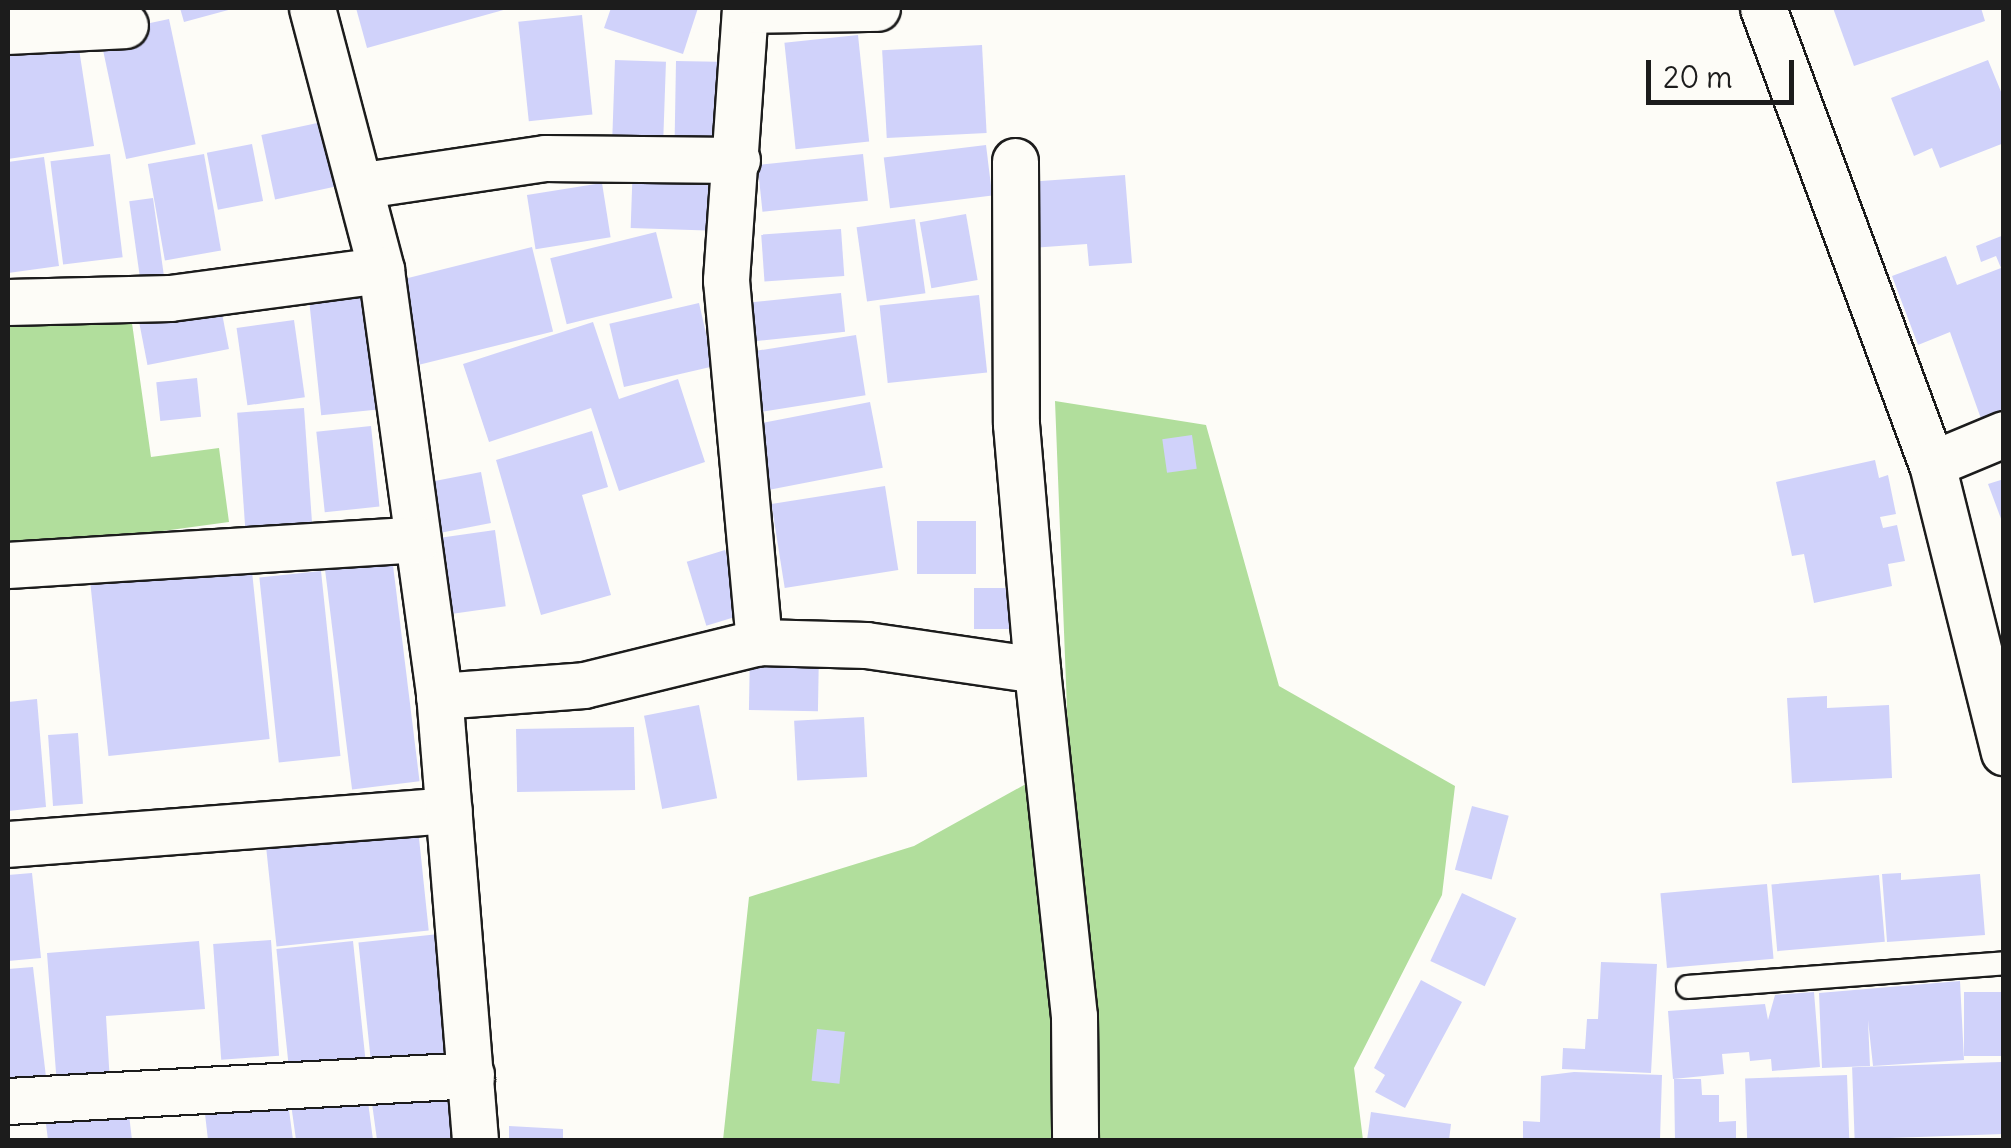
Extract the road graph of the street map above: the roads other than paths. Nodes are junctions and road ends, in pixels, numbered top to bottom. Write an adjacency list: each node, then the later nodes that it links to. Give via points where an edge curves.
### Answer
1 (312, 8): 9 (street)
2 (877, 8): 4 (street)
3 (1763, 8): 13 (street)
4 (745, 9): 7 (street)
5 (125, 25): 6 (street)
6 (8, 31)
7 (737, 160): 9 (street, via 545,158); 16 (street, via 726,280)
8 (1014, 161): 17 (street, via 1016,424)
9 (364, 185): 10 (street)
10 (381, 270): 11 (street, via 170,298); 14 (street)
11 (8, 302)
12 (2004, 434): 13 (street)
13 (1932, 464): 19 (street)
14 (417, 539): 15 (street); 18 (street)
15 (8, 565)
16 (758, 642): 17 (street, via 866,646); 18 (street, via 584,686)
17 (1037, 670): 27 (street, via 1074,1016)
18 (439, 696): 20 (street)
19 (2004, 752)
20 (449, 810): 21 (street); 24 (street)
21 (8, 844)
22 (2004, 963): 23 (lane)
23 (1688, 987)
24 (471, 1075): 25 (street); 26 (street)
25 (8, 1100)
26 (476, 1140)
27 (1075, 1140)

